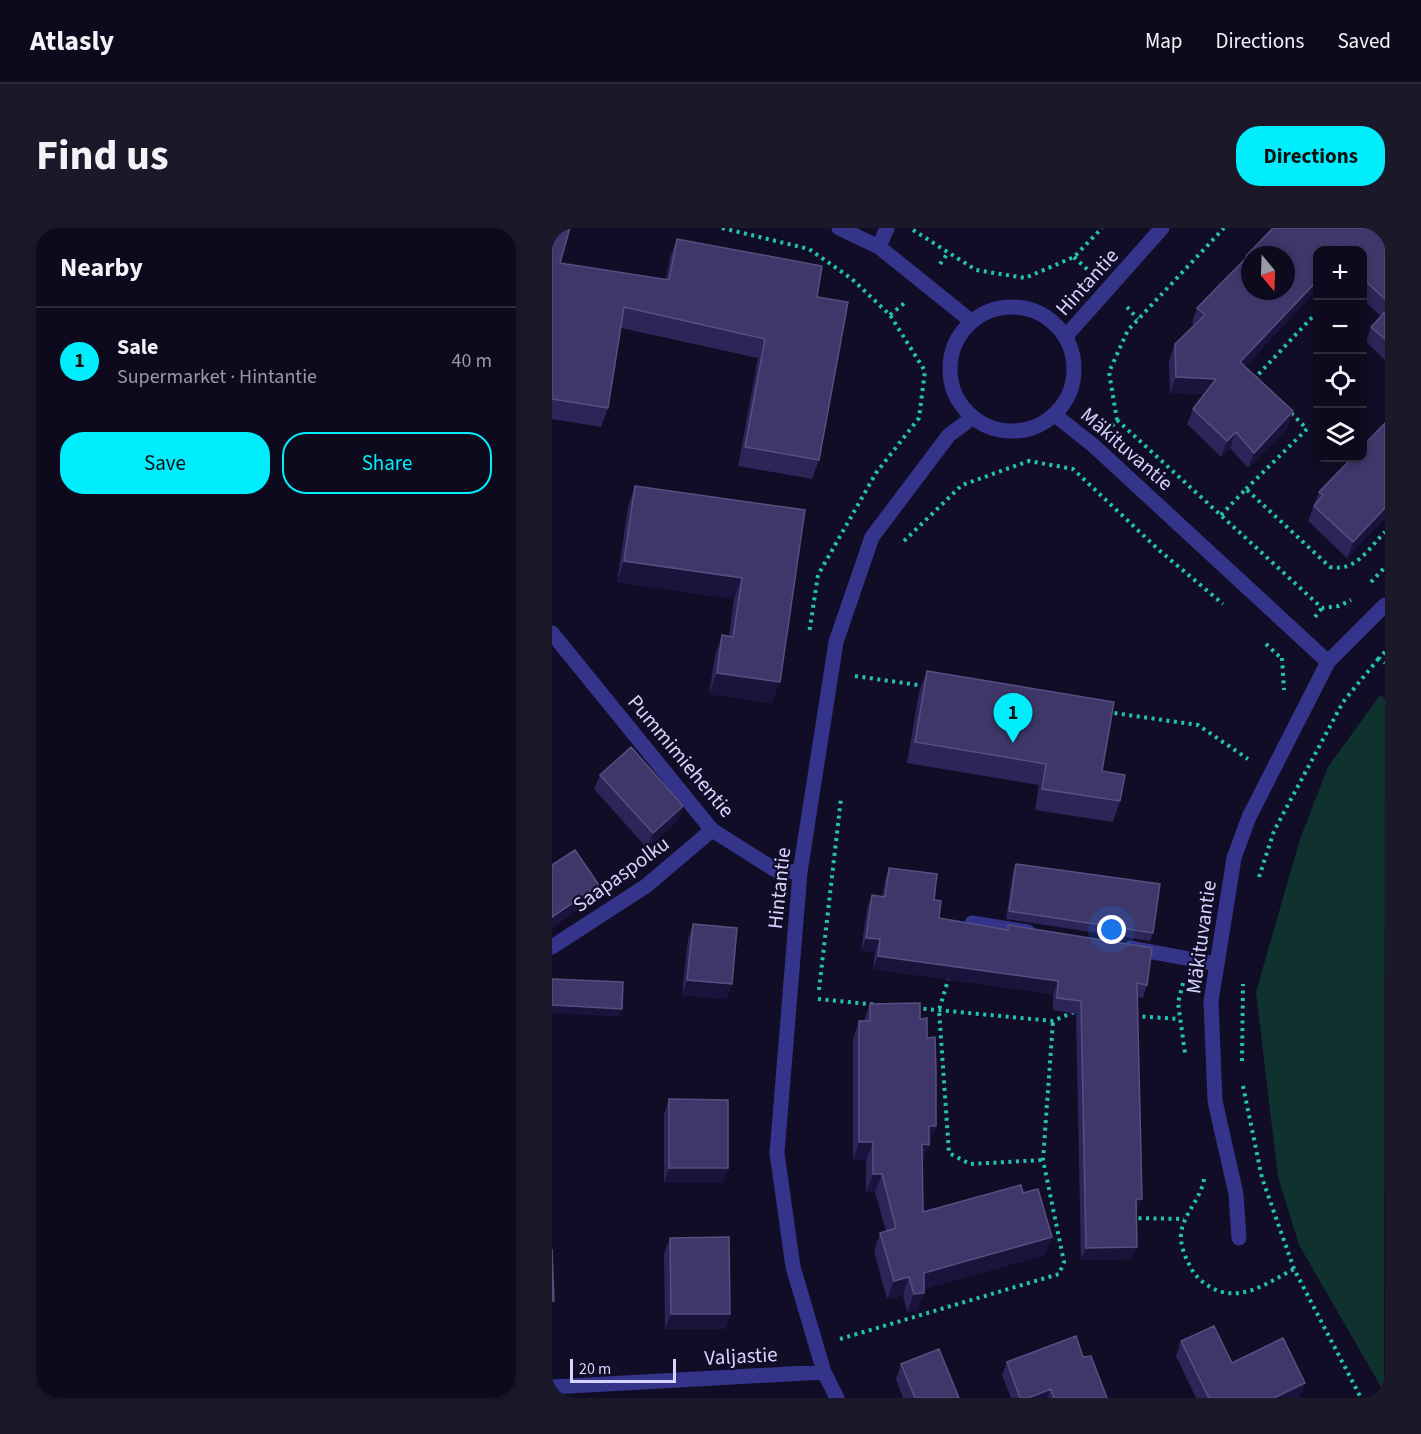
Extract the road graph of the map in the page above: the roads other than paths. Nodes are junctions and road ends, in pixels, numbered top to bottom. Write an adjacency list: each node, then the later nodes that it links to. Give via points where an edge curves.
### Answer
1 (839, 228): 4 (street)
2 (887, 228): 4 (street)
3 (1162, 228): 6 (street, Hintantie)
4 (879, 247): 5 (street)
5 (971, 321): 6 (street, via 998,308 1020,307 1051,320); 8 (street, via 957,338 949,371 953,393)
6 (1066, 336): 7 (street, via 1074,356 1074,378 1068,397)
7 (1055, 415): 8 (street, via 1034,428 1012,432 991,429); 11 (street, Mäkituvantie, via 1094,446)
8 (972, 418): 13 (street, Hintantie, via 949,435 872,537 836,642)
9 (1380, 611): 11 (street, Mäkituvantie)
10 (552, 633): 12 (street, Pummimiehentie)
11 (1328, 662): 18 (street, Mäkituvantie, via 1249,817 1234,858)
12 (712, 830): 13 (street, Pummimiehentie, via 777,871); 17 (street, Saapaspolku, via 646,886)
13 (800, 872): 20 (street, Hintantie, via 777,1153 793,1267)
14 (972, 923): 15 (street)
15 (1040, 934)
16 (1120, 946): 18 (street)
17 (552, 947)
18 (1217, 964): 19 (street, Mäkituvantie, via 1211,1000 1215,1101 1236,1194)
19 (1239, 1238)
20 (824, 1372): 21 (street, Valjastie); 22 (street, Hintantie)
21 (552, 1387)
22 (837, 1398)

